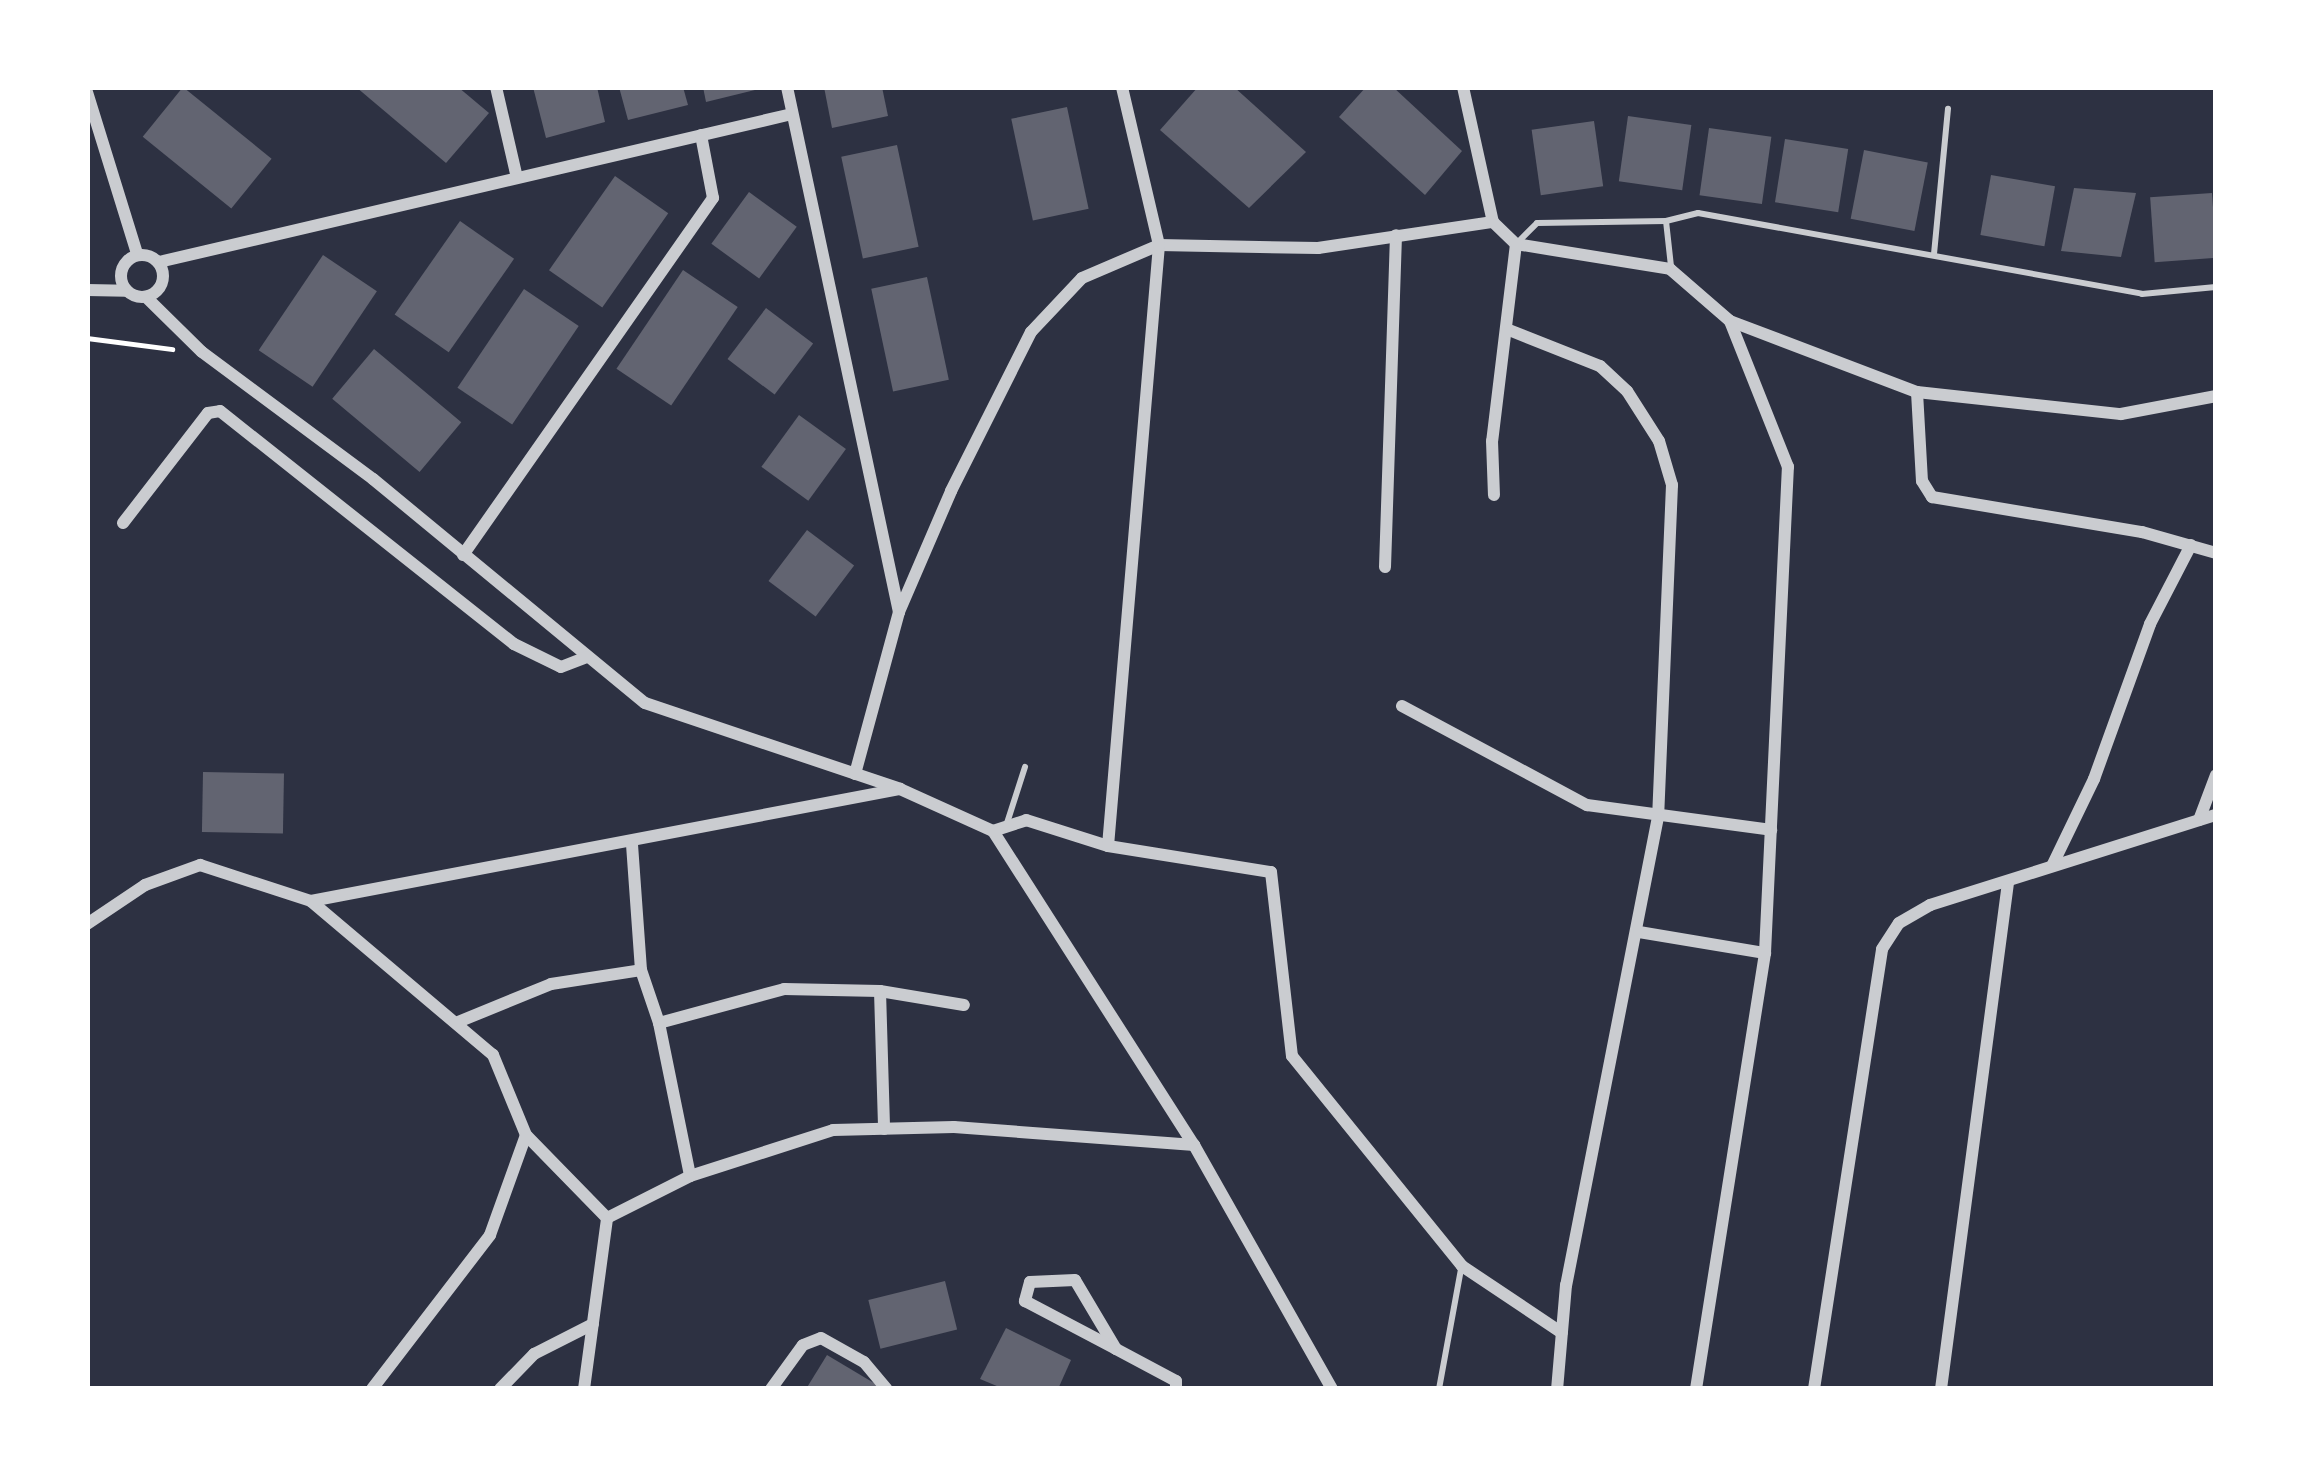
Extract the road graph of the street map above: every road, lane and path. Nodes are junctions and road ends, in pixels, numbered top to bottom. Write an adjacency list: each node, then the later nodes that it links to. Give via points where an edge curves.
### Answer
1 (496, 87): 9 (street)
2 (787, 87): 7 (street)
3 (1122, 87): 14 (street)
4 (1463, 87): 11 (street)
5 (87, 92): 15 (street)
6 (1948, 109): 16 (lane)
7 (792, 114): 8 (street); 35 (street)
8 (701, 135): 9 (street); 33 (street, via 713,198)
9 (517, 178): 17 (street)
10 (1666, 221): 13 (lane, via 1537,223); 16 (lane, via 1698,213); 18 (lane, via 1675,256)
11 (1492, 222): 12 (street); 13 (street)
12 (1396, 235): 14 (street, via 1318,248); 34 (street)
13 (1516, 244): 18 (street); 24 (street)
14 (1159, 245): 35 (street, via 1082,278 1031,332); 49 (street)
15 (137, 254): 17 (street); 21 (street, via 120,271)
16 (1934, 256): 19 (lane, via 2142,294)
17 (159, 262): 22 (street, via 163,280)
18 (1670, 269): 23 (street)
19 (2216, 287)
20 (87, 290): 21 (street)
21 (126, 291): 22 (street)
22 (146, 297): 26 (street)
23 (1730, 321): 27 (street); 46 (street, via 1788,467)
24 (1508, 330): 29 (street, via 1492,441); 43 (street, via 1600,366 1659,441 1672,484)
25 (87, 338): 26 (path)
26 (202, 352): 33 (street)
27 (1917, 392): 28 (street, via 2121,414); 31 (street, via 1922,481 1932,497)
28 (2216, 396)
29 (1494, 495)
30 (123, 523): 36 (street, via 208,413 220,411 514,644 561,667)
31 (2191, 545): 32 (street); 50 (street, via 2150,624 2094,779)
32 (2216, 553)
33 (463, 555): 36 (street)
34 (1385, 567)
35 (899, 612): 39 (street)
36 (587, 657): 39 (street, via 645,703)
37 (1402, 706): 43 (street, via 1587,805)
38 (1025, 767): 45 (lane)
39 (855, 774): 41 (street)
40 (2216, 775): 44 (street)
41 (900, 789): 47 (street); 48 (street)
42 (2216, 815): 44 (street)
43 (1658, 817): 46 (street); 54 (street)
44 (2199, 820): 50 (street)
45 (1007, 823): 47 (street); 49 (street, via 1026,820)
46 (1771, 830): 55 (street)
47 (993, 831): 63 (street)
48 (632, 844): 52 (street); 56 (street)
49 (1108, 846): 66 (street, via 1270,872 1292,1056)
50 (2052, 866): 51 (street)
51 (2008, 883): 80 (street, via 1930,905 1898,923 1882,949); 81 (street)
52 (311, 901): 53 (street, via 200,865 145,885); 59 (street)
53 (87, 924)
54 (1639, 932): 55 (street); 68 (street)
55 (1765, 953): 79 (street)
56 (641, 970): 59 (street, via 551,984); 60 (street)
57 (880, 991): 58 (street); 60 (street, via 784,988); 61 (street)
58 (964, 1005)
59 (458, 1022): 62 (street, via 493,1054)
60 (659, 1023): 64 (street)
61 (884, 1129): 63 (street); 64 (street, via 833,1130)
62 (526, 1135): 65 (street); 70 (street, via 490,1234)
63 (1194, 1145): 76 (street)
64 (690, 1176): 65 (street)
65 (607, 1218): 67 (street)
66 (1462, 1266): 68 (street); 77 (lane)
67 (593, 1324): 71 (street, via 534,1354); 72 (street)
68 (1562, 1333): 78 (street)
69 (1116, 1349): 69 (street, via 1075,1280 1030,1282 1025,1301); 75 (street, via 1176,1381)
70 (372, 1389)
71 (500, 1389)
72 (584, 1389)
73 (771, 1389): 74 (street, via 802,1345 820,1338 864,1362)
74 (886, 1389)
75 (1176, 1389)
76 (1332, 1389)
77 (1438, 1389)
78 (1557, 1389)
79 (1696, 1389)
80 (1814, 1389)
81 (1941, 1389)

